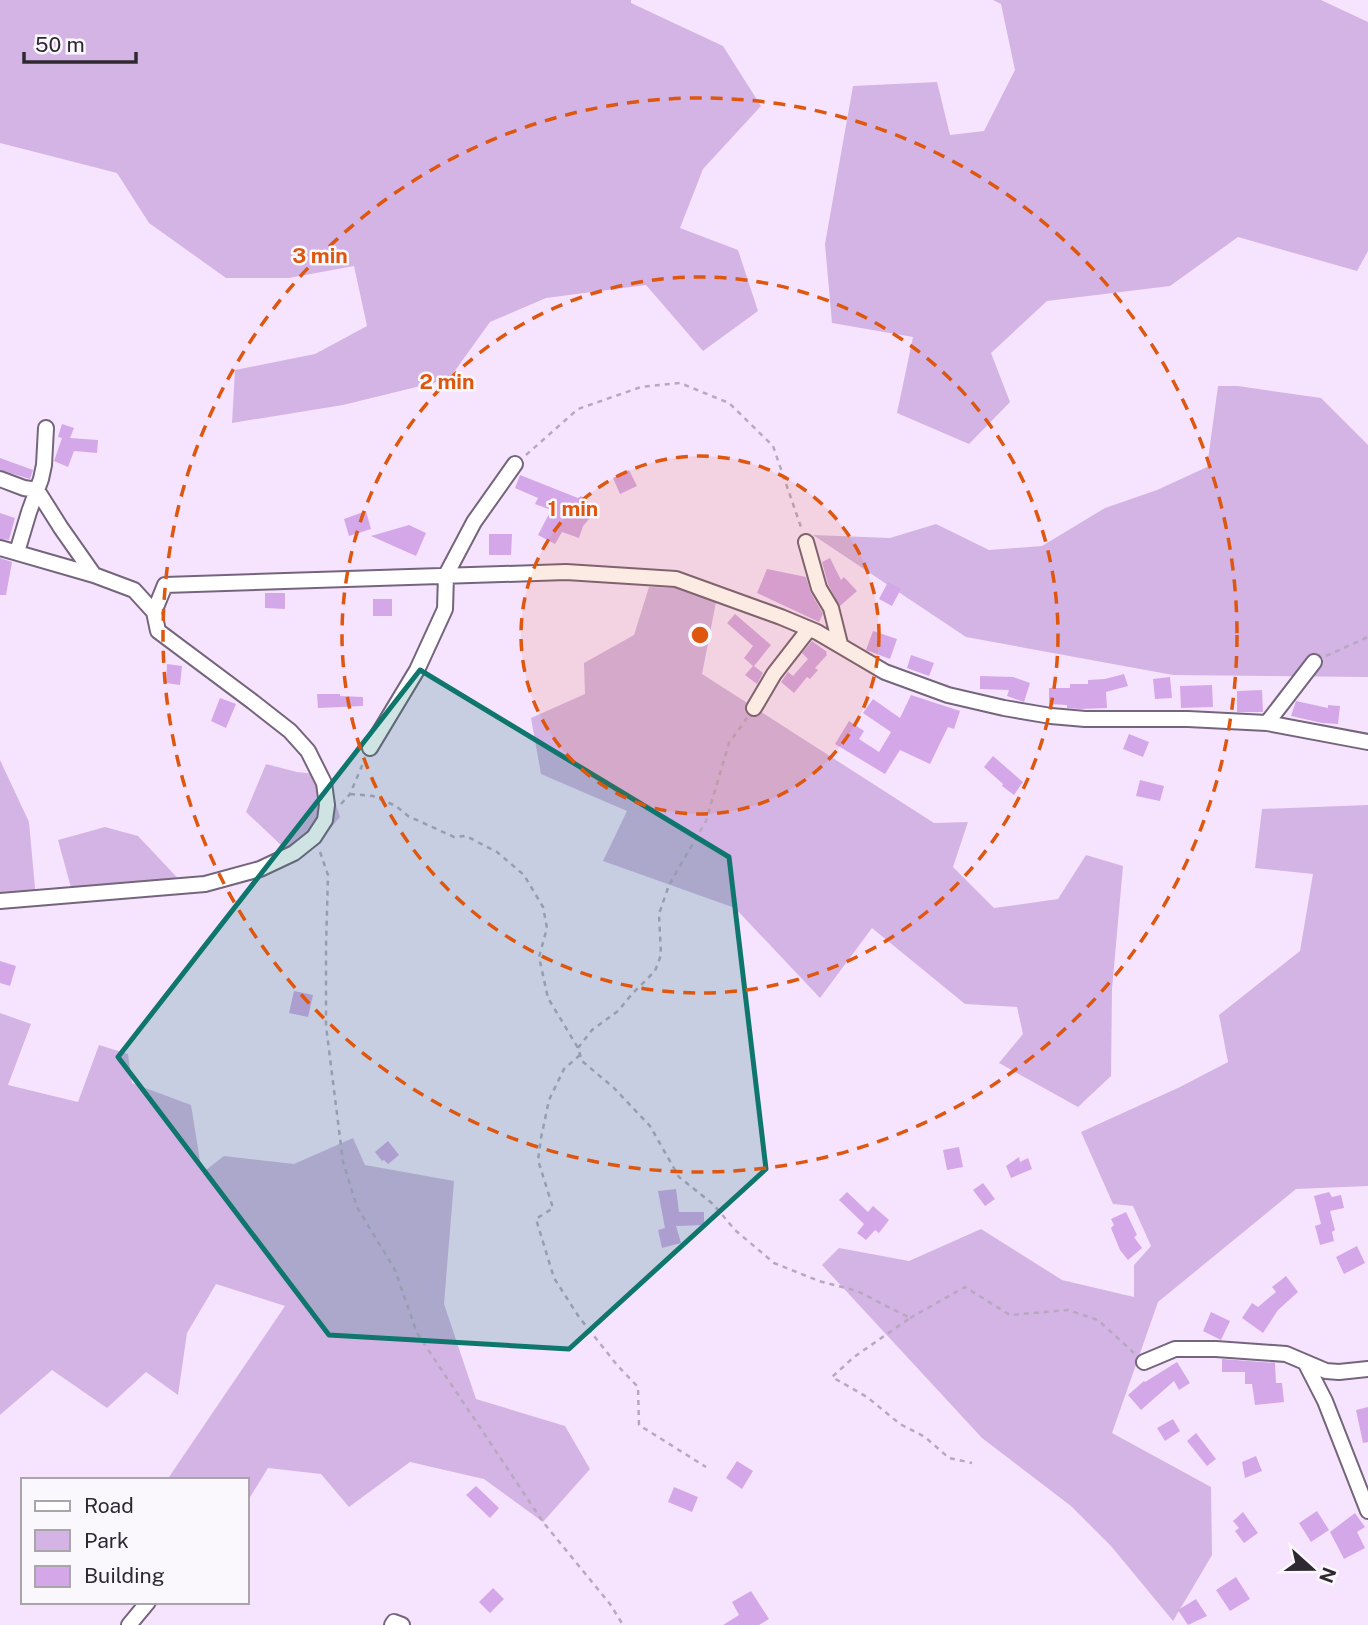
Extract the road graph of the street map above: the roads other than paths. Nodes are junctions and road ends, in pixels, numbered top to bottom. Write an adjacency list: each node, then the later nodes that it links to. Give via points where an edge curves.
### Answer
1 (46, 428): 4 (street)
2 (516, 464): 9 (street, via 474,522)
3 (0, 479): 4 (street)
4 (37, 490): 7 (street); 8 (street)
5 (806, 542): 12 (street)
6 (0, 548): 7 (street)
7 (17, 552): 8 (street)
8 (94, 575): 10 (street, via 134,590)
9 (446, 575): 10 (street, via 165,585); 11 (street, via 566,572 676,579); 17 (street, via 445,609)
10 (154, 612): 18 (street, via 158,631 254,702 308,751 324,783 325,820 314,837 293,853 260,870 205,884)
11 (809, 629): 12 (street); 14 (street)
12 (840, 644): 15 (street, via 902,679 1004,708 1085,719)
13 (1314, 662): 15 (street)
14 (754, 708)
15 (1267, 723): 16 (street)
16 (1368, 742)
17 (370, 748)
18 (0, 901)
19 (1144, 1362): 20 (street, via 1175,1349 1216,1349 1286,1354)
20 (1306, 1362): 21 (street, via 1326,1371); 22 (street)
21 (1368, 1368)
22 (1368, 1511)
23 (146, 1604): 24 (street)
24 (130, 1625)
25 (392, 1625): 26 (street)
26 (402, 1625)

